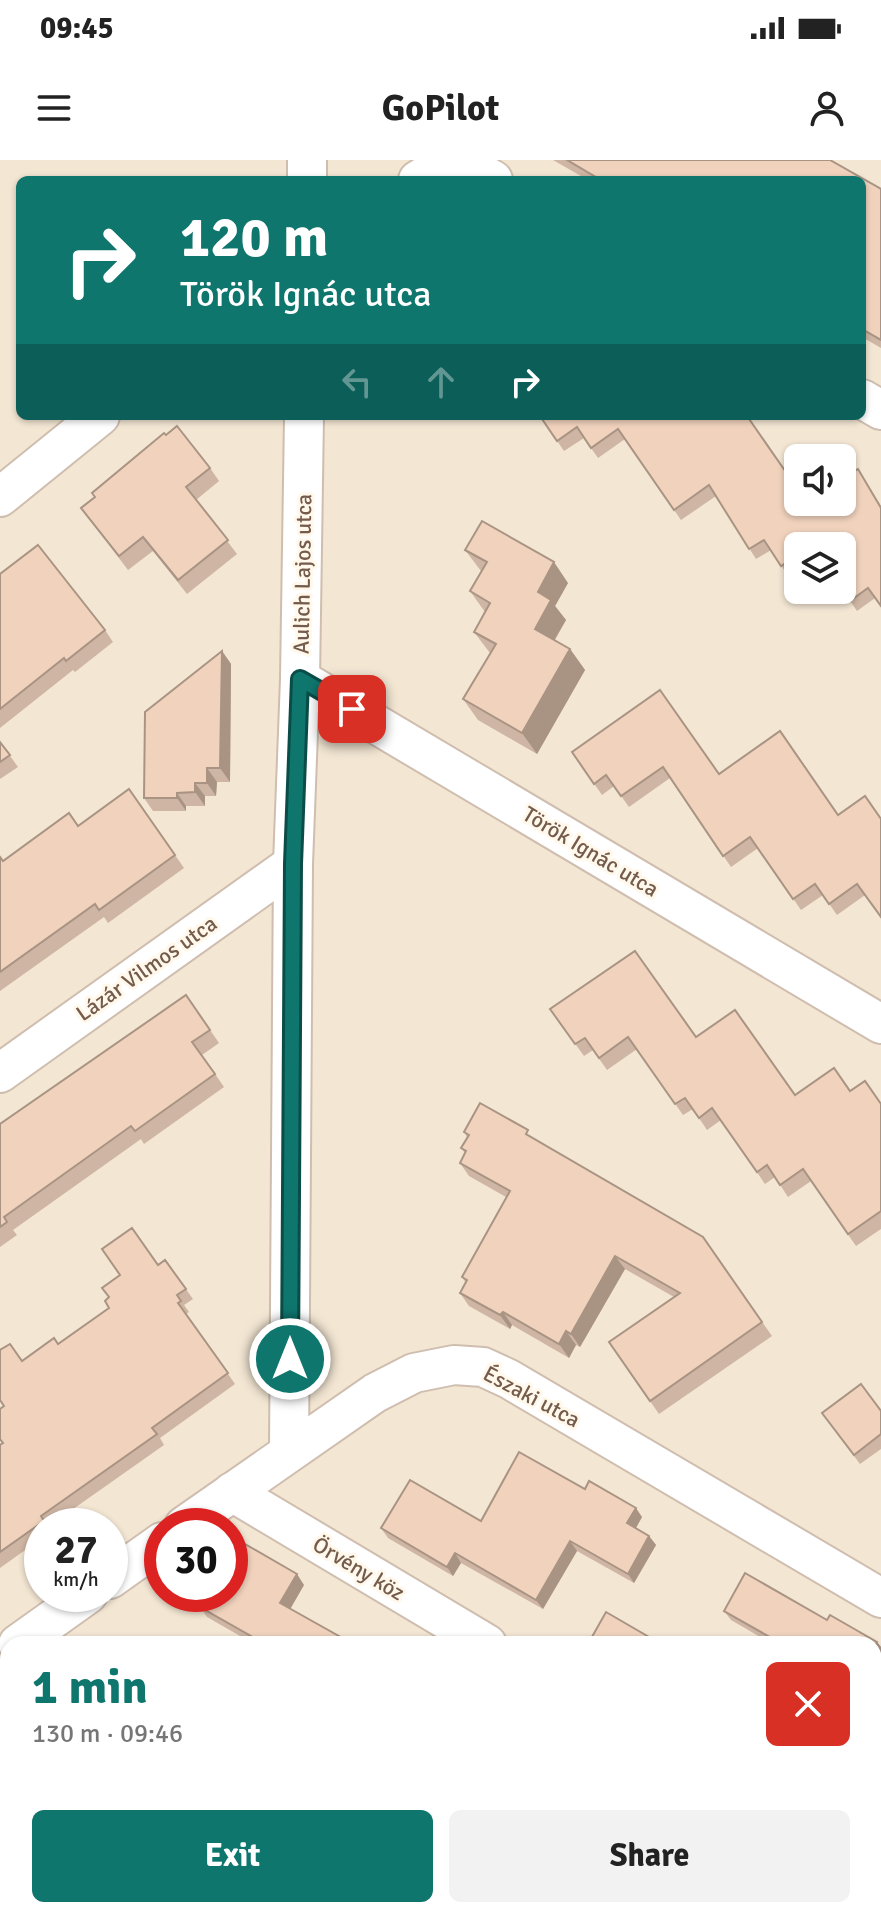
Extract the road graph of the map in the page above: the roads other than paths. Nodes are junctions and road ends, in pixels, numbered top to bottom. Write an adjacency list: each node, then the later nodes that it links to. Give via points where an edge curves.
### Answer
1 (451, 160): 3 (street)
2 (459, 160): 4 (street)
3 (425, 176)
4 (486, 176)
5 (95, 420): 7 (street)
6 (304, 420): 8 (street, Aulich Lajos utca)
7 (0, 497)
8 (300, 679): 9 (street, Aulich Lajos utca); 10 (street, Török Ignác utca)
9 (293, 864): 11 (street, Lázár Vilmos utca); 12 (street, Aulich Lajos utca)
10 (881, 1024)
11 (0, 1073)
12 (289, 1451): 13 (street, Északi utca); 15 (street, Északi utca, via 414,1373 454,1365 483,1367)
13 (232, 1492): 14 (street, Északi utca); 18 (street, Örvény köz)
14 (209, 1508)
15 (881, 1598)
16 (64, 1612): 17 (street)
17 (33, 1636)
18 (474, 1636)

